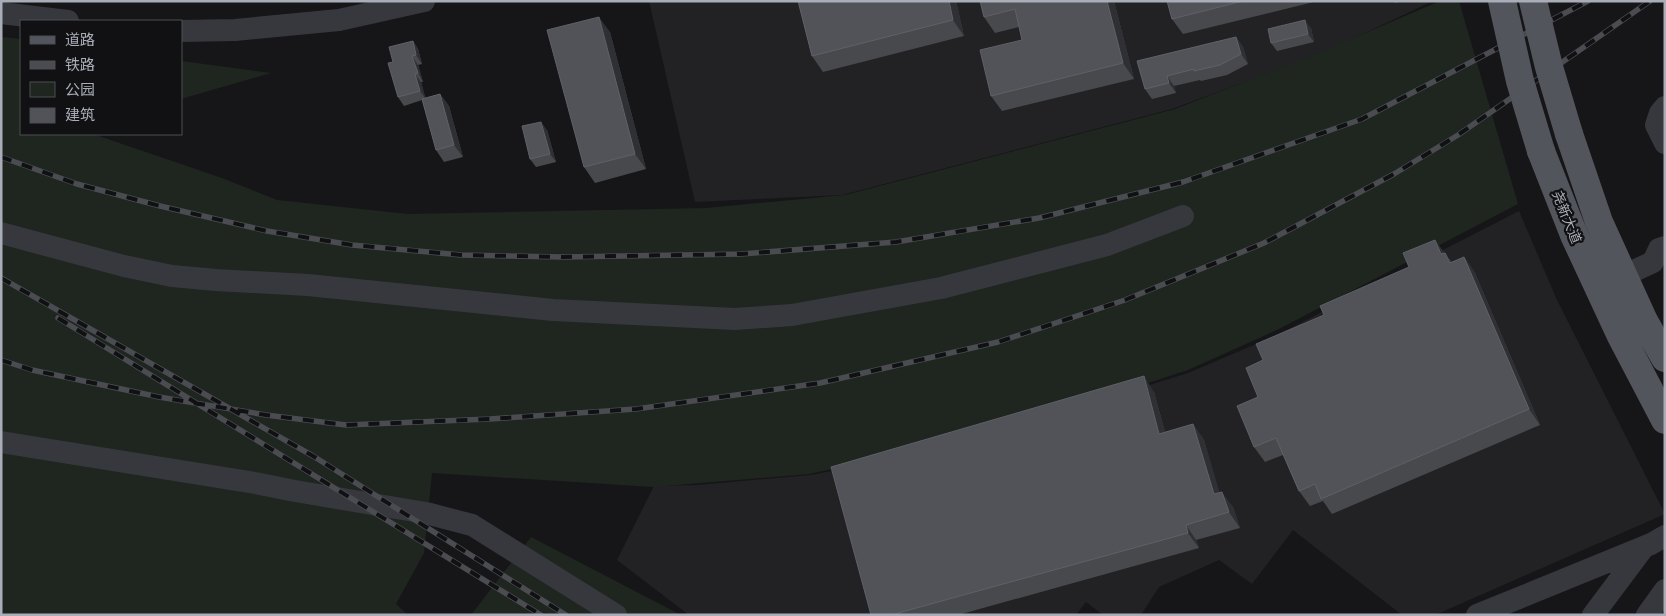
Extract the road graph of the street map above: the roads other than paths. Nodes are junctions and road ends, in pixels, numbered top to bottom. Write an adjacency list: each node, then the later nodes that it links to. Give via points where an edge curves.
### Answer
1 (424, 1): 6 (street, via 340,20 235,30)
2 (1502, 1): 14 (main road, 尧新大道, bridge, via 1520,82 1541,151 1574,235)
3 (1533, 1): 12 (main road, 尧新大道, bridge, via 1569,134 1599,222)
4 (1, 13): 5 (street)
5 (60, 20)
6 (182, 31)
7 (1665, 107): 8 (street, via 1656,125)
8 (1665, 143)
9 (1183, 216): 10 (street, via 1107,245 940,288 792,315 735,319 553,310 308,285 172,276)
10 (1, 233)
11 (1661, 260): 12 (street)
12 (1623, 276): 13 (main road, 尧新大道)
13 (1665, 358)
14 (1665, 420)
15 (1, 442): 19 (street, via 194,472 426,513 472,525)
16 (1665, 536): 17 (street)
17 (1644, 546): 20 (street); 21 (street)
18 (1665, 590): 22 (street)
19 (616, 615)
20 (1477, 615)
21 (1593, 615)
22 (1647, 615)

